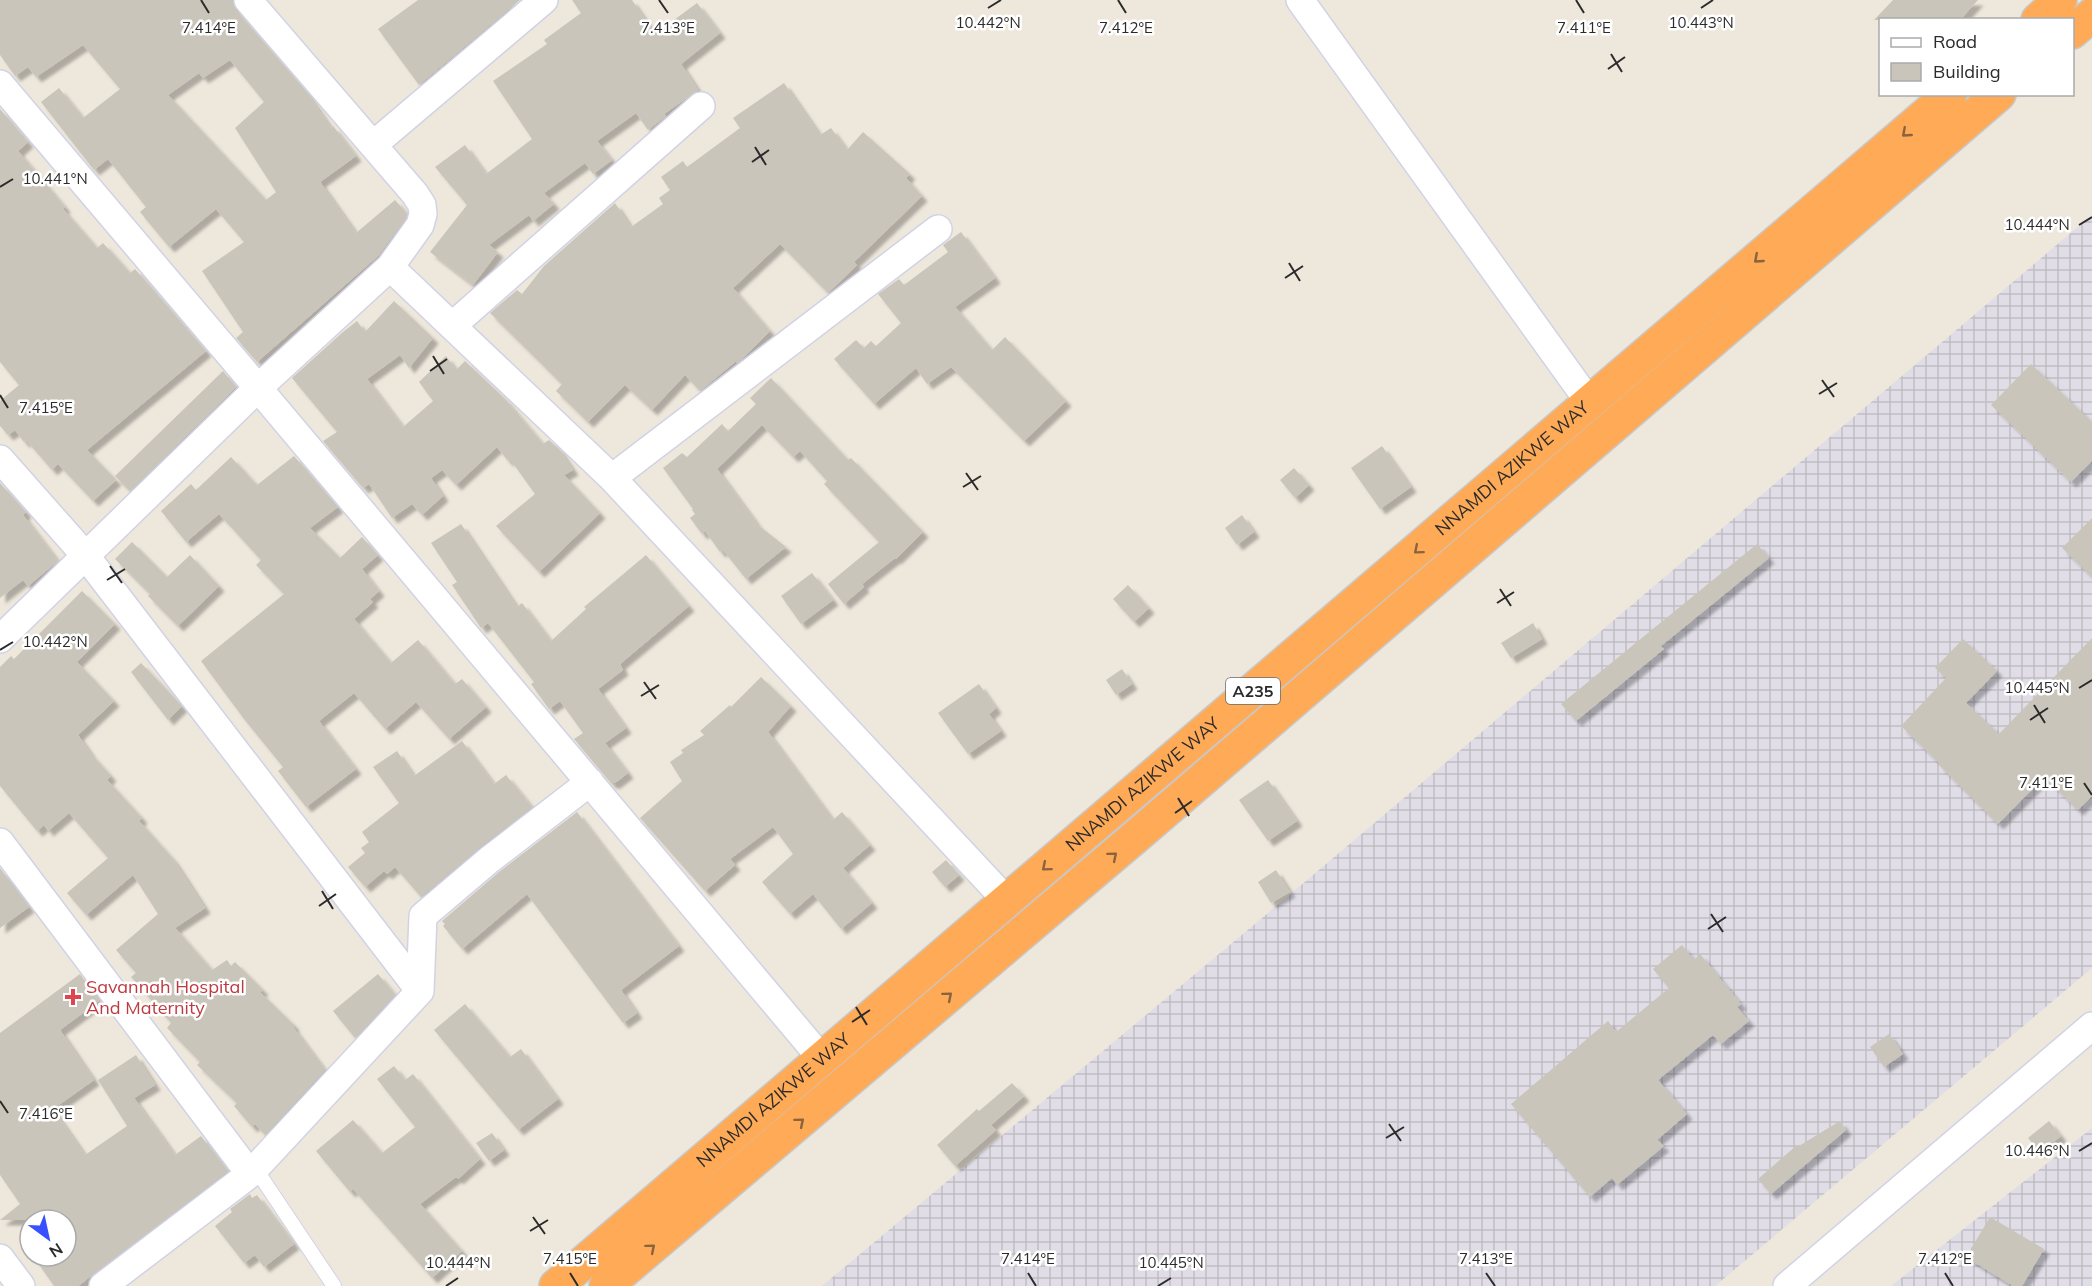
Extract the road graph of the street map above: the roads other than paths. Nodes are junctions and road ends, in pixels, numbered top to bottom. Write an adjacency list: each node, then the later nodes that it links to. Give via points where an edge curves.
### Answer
1 (544, 0): 12 (street)
2 (1300, 0): 17 (street)
3 (2060, 0): 6 (highway)
4 (254, 2): 12 (street)
5 (2092, 15): 7 (highway)
6 (2040, 18)
7 (2074, 31)
8 (0, 84): 16 (street)
9 (1948, 96): 17 (highway, NNAMDI AZIKWE WAY / A235, one-way to 17)
10 (1998, 96): 34 (highway, NNAMDI AZIKWE WAY / A235, one-way to 10)
11 (700, 106): 15 (street)
12 (373, 145): 14 (street, via 422,205 420,225)
13 (938, 229): 19 (street)
14 (390, 267): 15 (street); 16 (street)
15 (452, 326): 19 (street)
16 (258, 388): 20 (street); 22 (street)
17 (1590, 403): 24 (highway, NNAMDI AZIKWE WAY / A235, one-way to 24)
18 (0, 459): 20 (street)
19 (612, 478): 24 (street)
20 (86, 555): 21 (street); 25 (street)
21 (0, 639)
22 (590, 782): 25 (street, via 423,916); 27 (street)
23 (0, 842): 28 (street)
24 (1007, 901): 27 (highway, NNAMDI AZIKWE WAY / A235)
25 (420, 991): 28 (street)
26 (2092, 1026): 35 (street)
27 (822, 1059): 33 (highway, NNAMDI AZIKWE WAY / A235)
28 (253, 1171): 31 (street); 32 (lane)
29 (0, 1258): 30 (street)
30 (21, 1286)
31 (103, 1286)
32 (334, 1286)
33 (556, 1286)
34 (606, 1286)
35 (1787, 1286)

